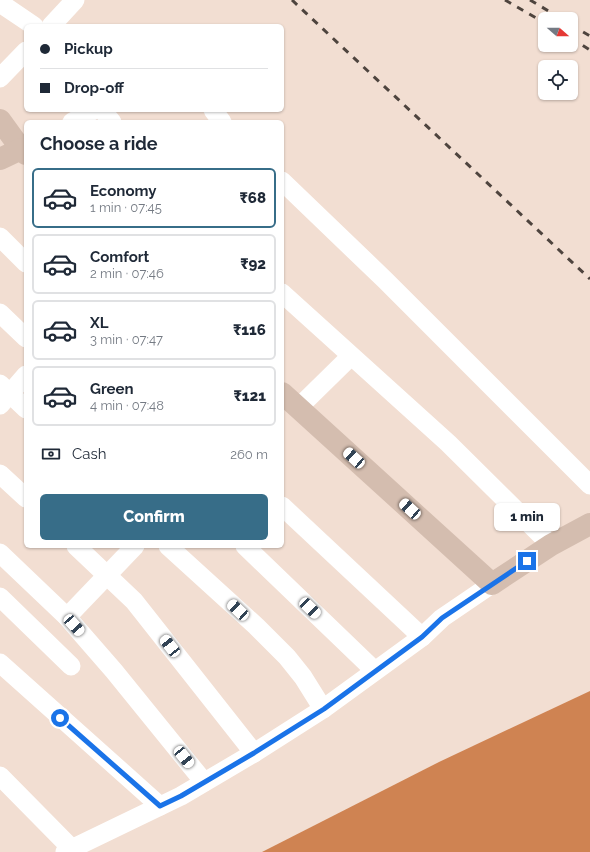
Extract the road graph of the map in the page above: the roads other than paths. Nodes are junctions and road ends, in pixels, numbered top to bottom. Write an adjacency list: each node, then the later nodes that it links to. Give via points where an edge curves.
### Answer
1 (75, 0): 4 (street)
2 (0, 3): 3 (street)
3 (31, 24)
4 (52, 24)
5 (24, 53): 6 (street)
6 (0, 78)
7 (90, 112): 10 (street)
8 (104, 112): 11 (street)
9 (0, 120): 12 (main road)
10 (76, 120)
11 (110, 120)
12 (24, 150): 13 (main road)
13 (0, 159)
14 (284, 183): 26 (street)
15 (0, 237): 16 (street)
16 (24, 261)
17 (284, 295): 20 (street)
18 (0, 313): 19 (street)
19 (24, 336)
20 (351, 356): 23 (street); 30 (street, via 448,443)
21 (24, 377): 22 (street)
22 (3, 395): 24 (street)
23 (288, 401): 37 (main road)
24 (24, 409)
25 (0, 474): 27 (street)
26 (590, 485)
27 (24, 496)
28 (284, 508): 40 (street)
29 (590, 524): 30 (main road)
30 (551, 545): 37 (main road)
31 (78, 548): 36 (street)
32 (133, 548): 36 (street)
33 (170, 548): 44 (street, via 287,657)
34 (247, 548): 43 (street)
35 (0, 553): 39 (street)
36 (107, 575): 39 (street); 45 (street, via 134,601)
37 (492, 584): 40 (street, via 442,618)
38 (0, 597): 42 (street)
39 (67, 617): 47 (street)
40 (422, 637): 43 (street)
41 (0, 663): 48 (street)
42 (71, 666)
43 (375, 670): 44 (street)
44 (324, 709): 45 (street)
45 (254, 753): 47 (street)
46 (0, 776): 49 (street)
47 (204, 782): 48 (street)
48 (160, 806): 49 (street)
49 (68, 850)

